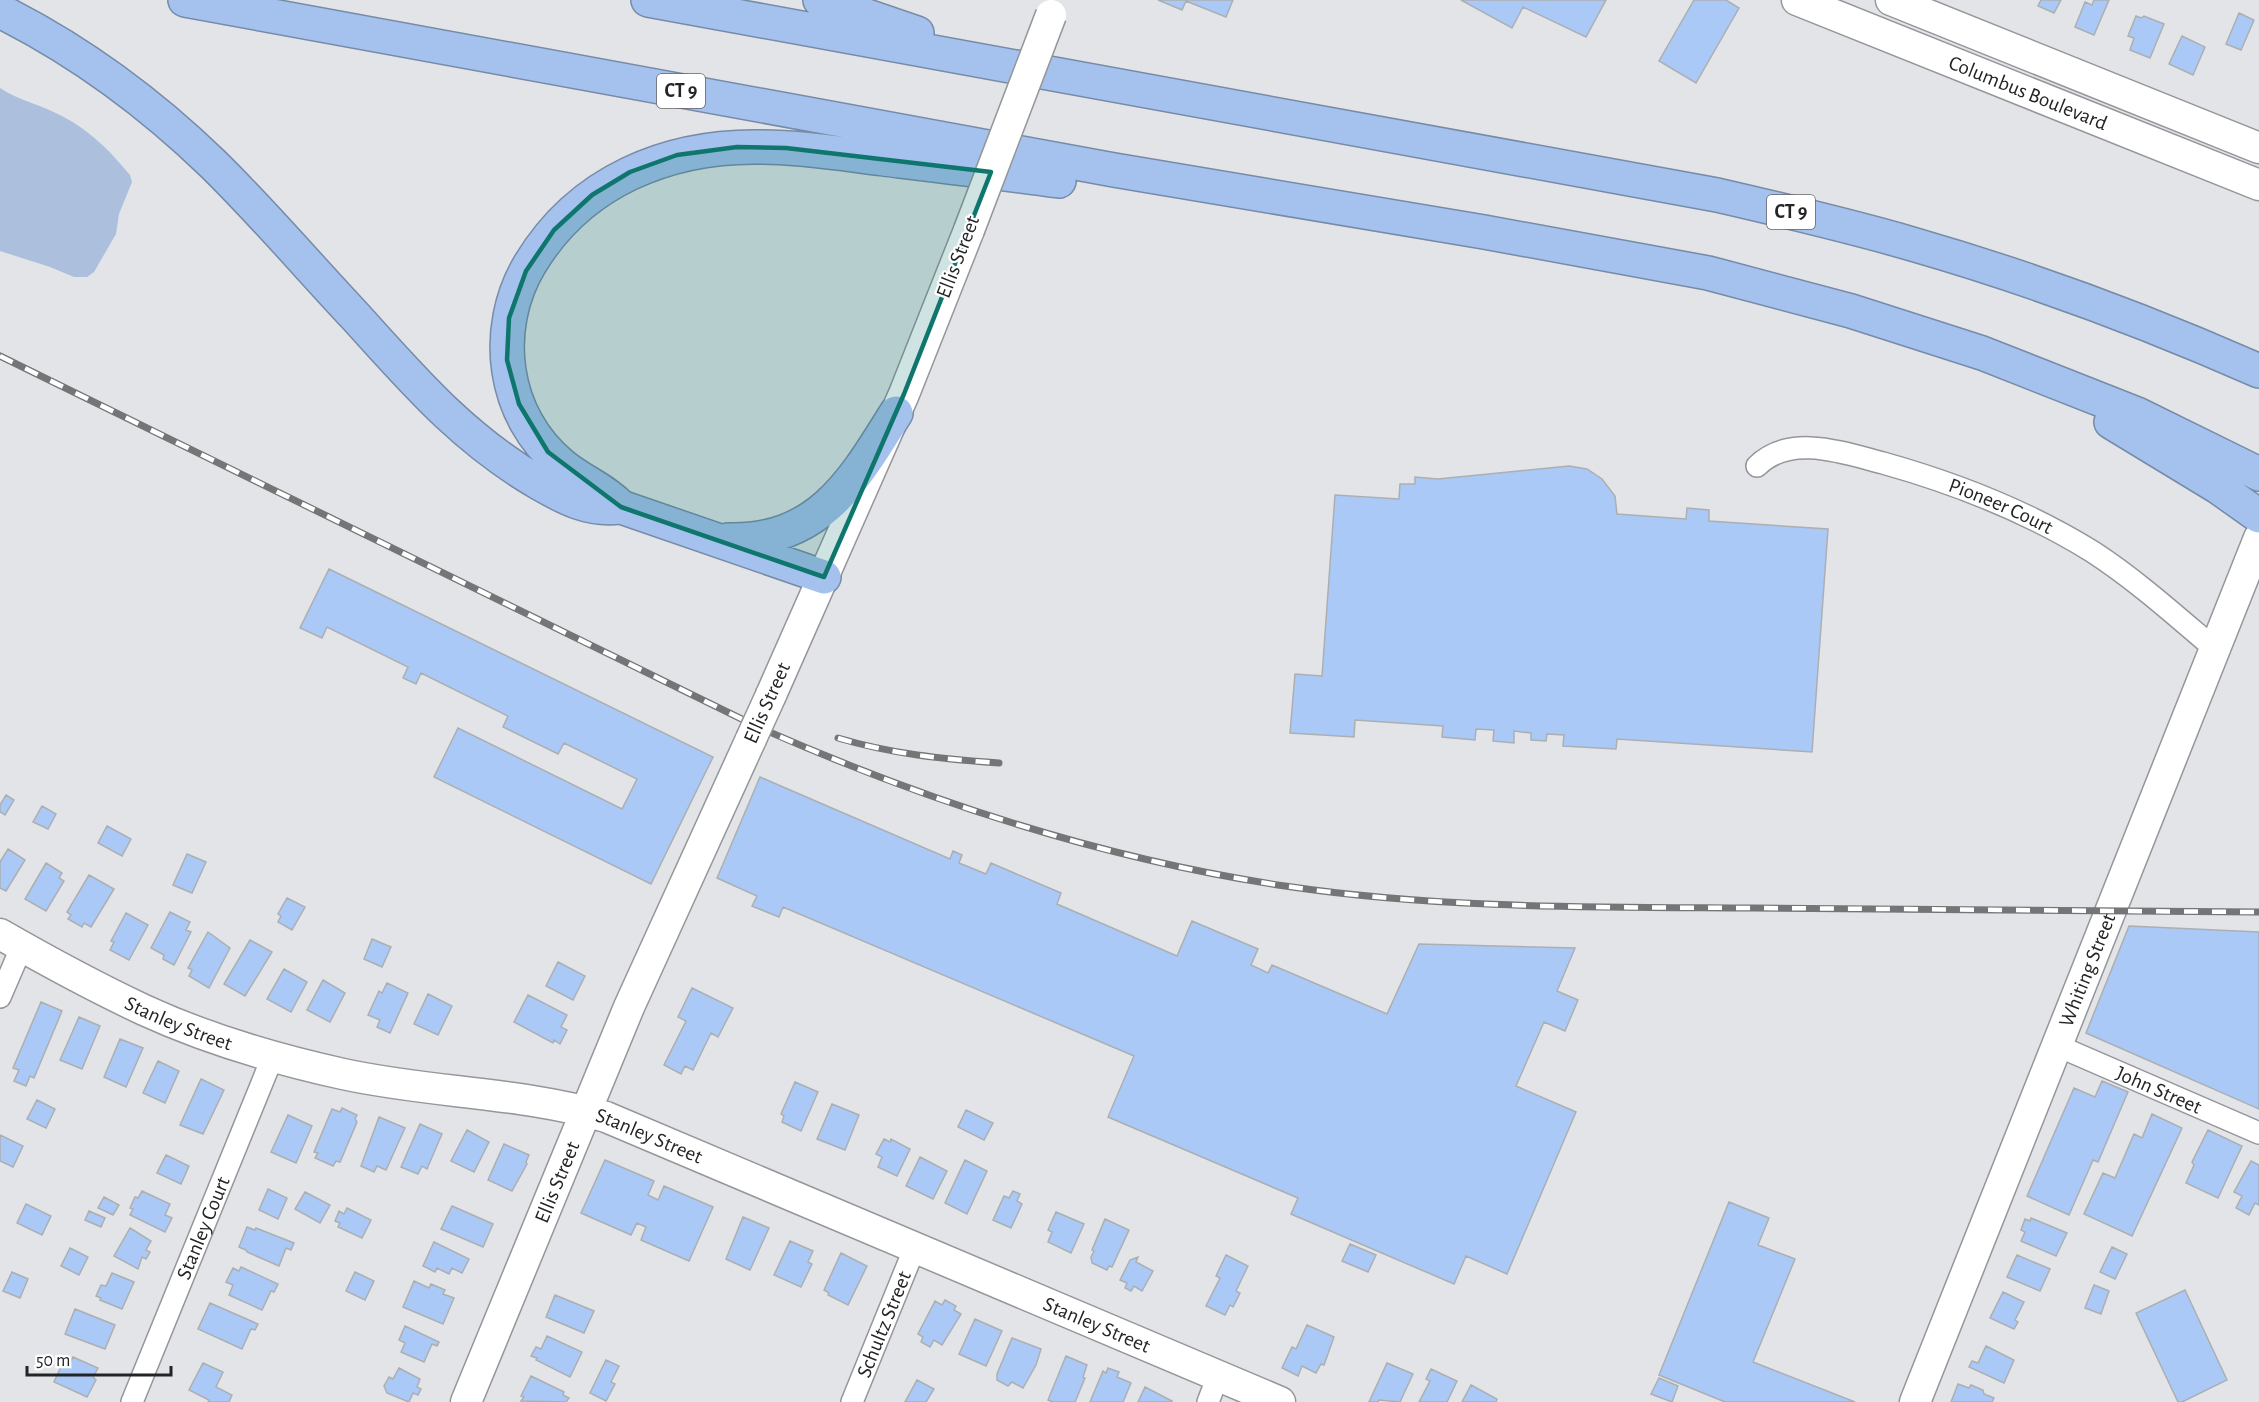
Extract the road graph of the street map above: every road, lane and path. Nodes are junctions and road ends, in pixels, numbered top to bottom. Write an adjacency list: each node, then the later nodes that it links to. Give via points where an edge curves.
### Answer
1 (185, 0): 10 (highway, CT 9)
2 (648, 0): 8 (highway, CT 9)
3 (820, 0): 8 (highway, via 903,28)
4 (1797, 0): 11 (street, Columbus Boulevard)
5 (1891, 0): 9 (street, Columbus Boulevard)
6 (1054, 8): 14 (street, Ellis Street, bridge)
7 (0, 11): 17 (highway, via 104,74 186,140 243,195 430,397 478,442 516,469 574,501 597,508)
8 (976, 59): 12 (highway, CT 9, via 1680,187 1832,222 2061,292)
9 (2259, 148)
10 (1178, 181): 13 (highway, CT 9, via 1708,273 1893,324); 17 (highway, via 1103,186 762,147 676,155 614,180 569,215 536,255 513,303 506,342 513,388 540,442 563,466)
11 (2259, 185)
12 (2259, 371)
13 (2043, 376): 16 (highway, CT 9, via 2137,414); 18 (highway)
14 (896, 413): 19 (highway, via 853,477 816,517 771,536); 21 (street, Ellis Street)
15 (1757, 466): 22 (street, Pioneer Court, via 1783,451 1820,448 1897,467 1976,493 2024,513 2094,553)
16 (2259, 474)
17 (621, 507): 19 (highway)
18 (2259, 516)
19 (717, 540): 21 (highway)
20 (2255, 547): 22 (street, Whiting Street)
21 (824, 577): 27 (street, Ellis Street, bridge)
22 (2215, 649): 25 (street, Whiting Street)
23 (11, 940): 24 (street); 26 (street, Stanley Street, via 145,1010)
24 (0, 997)
25 (2058, 1046): 28 (street, John Street); 35 (street, Whiting Street)
26 (273, 1056): 27 (street, Stanley Street, via 382,1081); 31 (street, Stanley Court)
27 (585, 1111): 29 (street, Stanley Street); 32 (street, Ellis Street)
28 (2259, 1133)
29 (915, 1247): 30 (street, Stanley Street); 33 (street, Schultz Street)
30 (1213, 1389): 34 (street, Stanley Street)
31 (132, 1402)
32 (466, 1402)
33 (852, 1402)
34 (1280, 1402)
35 (1915, 1402)

